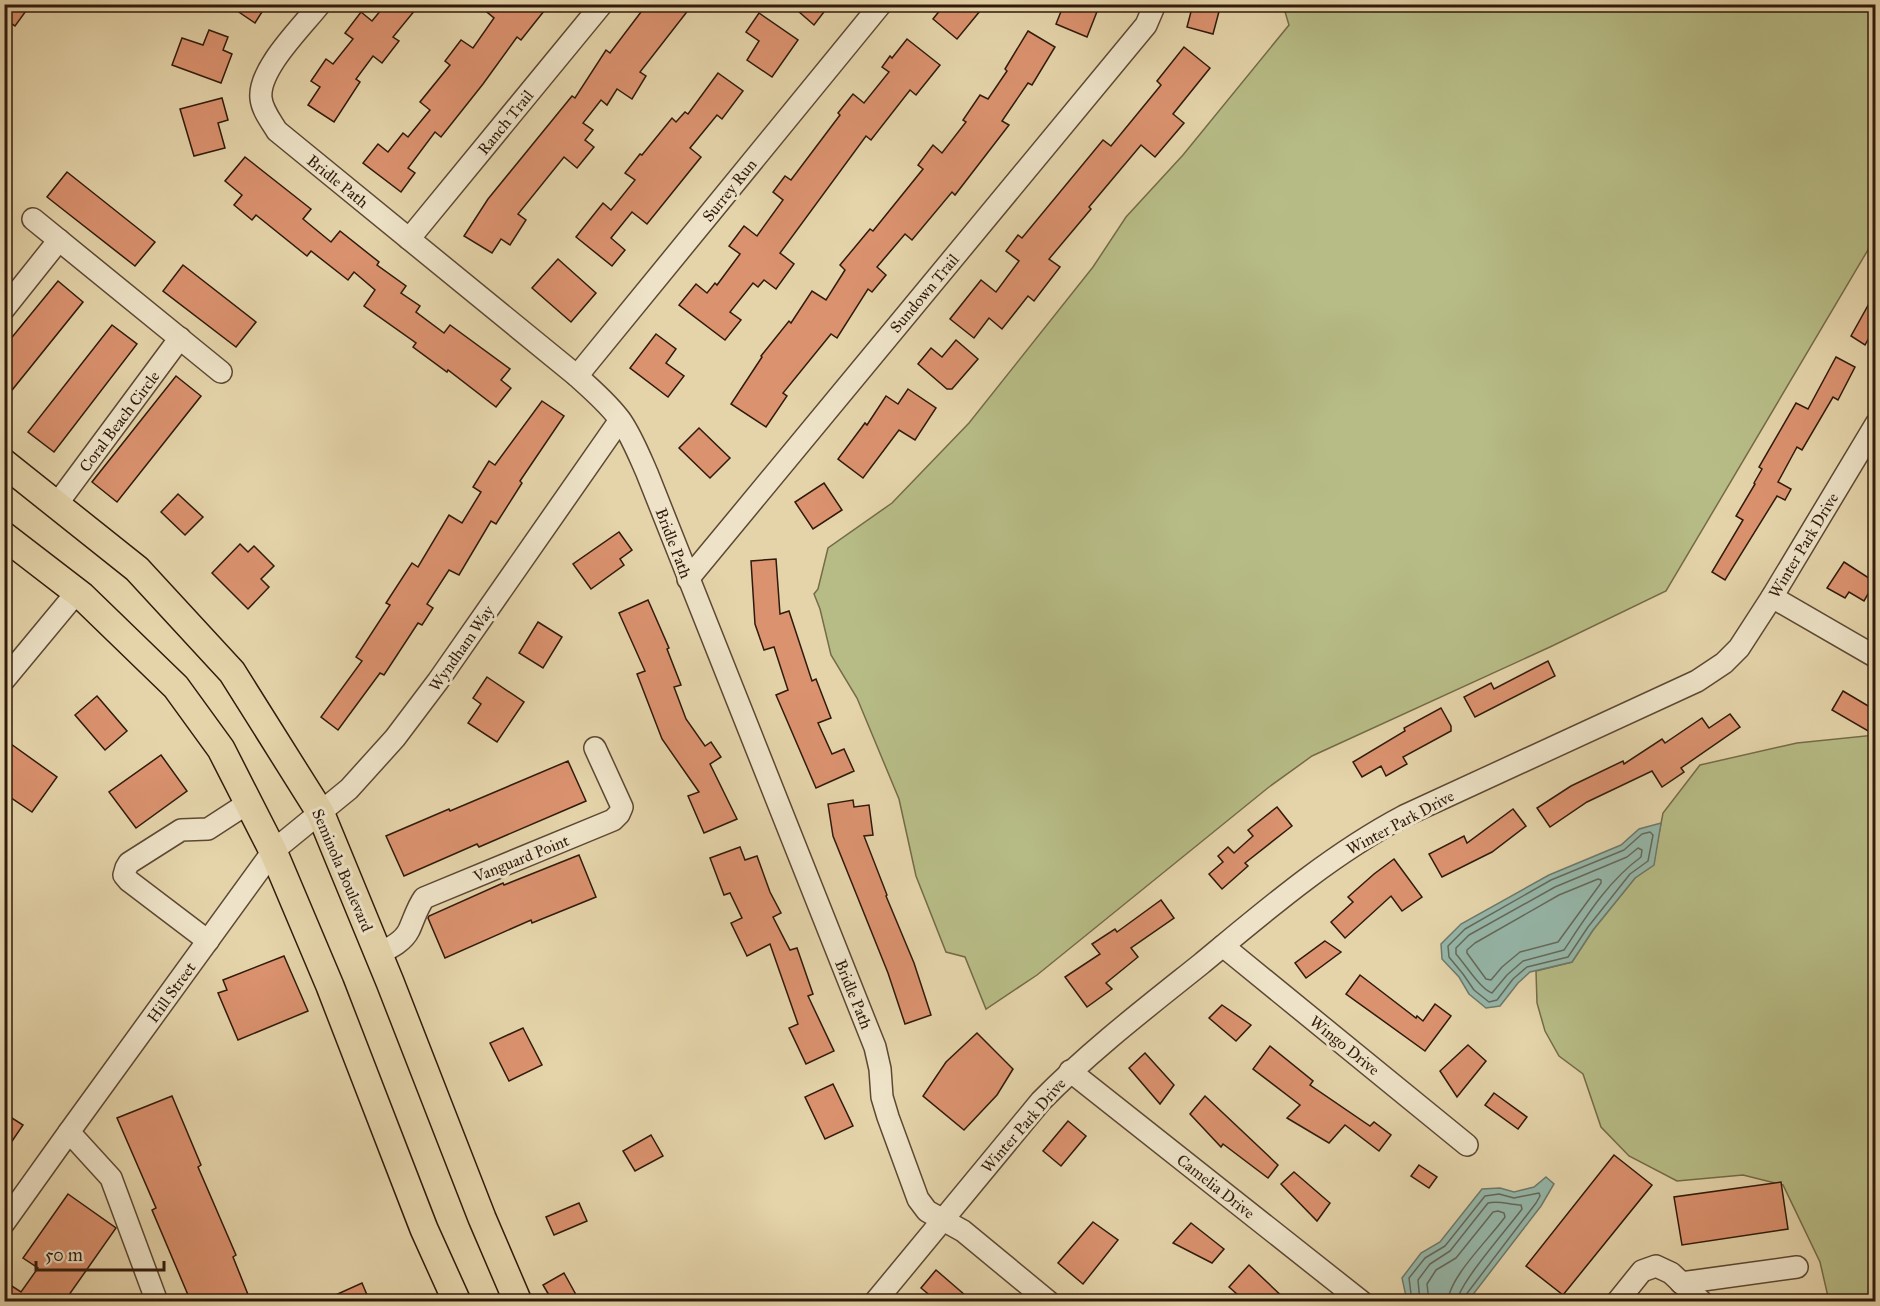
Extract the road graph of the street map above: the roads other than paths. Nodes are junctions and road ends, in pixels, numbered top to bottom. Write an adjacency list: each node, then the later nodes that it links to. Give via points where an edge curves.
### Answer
1 (320, 4): 6 (street, Bridle Path, via 265,76 261,97 266,112 277,131)
2 (602, 4): 6 (street, Ranch Trail)
3 (881, 4): 11 (street, Surrey Run)
4 (1155, 4): 17 (street, Sundown Trail, via 1146,25)
5 (33, 219): 7 (street)
6 (409, 239): 11 (street, Bridle Path)
7 (60, 240): 8 (street); 9 (street)
8 (4, 309)
9 (180, 338): 10 (street); 15 (street, Coral Beach Circle)
10 (221, 372)
11 (577, 376): 12 (street, Bridle Path)
12 (620, 420): 17 (street, Bridle Path, via 647,473); 24 (street, Wyndham Way, via 395,738 349,789)
13 (1875, 424): 19 (street, Winter Park Drive)
14 (4, 463): 15 (main road, Seminola Boulevard)
15 (57, 504): 24 (main road, Seminola Boulevard, via 137,568 232,672)
16 (4, 536): 18 (main road)
17 (688, 579): 32 (street, Bridle Path, via 875,1047 882,1097 918,1199)
18 (77, 592): 21 (street); 23 (main road, via 176,687 221,749)
19 (1772, 597): 20 (street); 27 (street, Winter Park Drive, via 1739,648 1697,681 1377,830)
20 (1875, 657)
21 (4, 680)
22 (595, 748): 28 (street, Vanguard Point, via 622,807 613,820 424,898 408,932)
23 (249, 802): 25 (main road); 26 (street, via 208,829 181,830 126,868 124,875 129,881)
24 (320, 812): 25 (street, Wyndham Way); 28 (main road, Seminola Boulevard)
25 (273, 852): 26 (street, Hill Street); 37 (main road)
26 (208, 941): 30 (street, Hill Street)
27 (1222, 946): 29 (street, Winter Park Drive); 31 (street, Wingo Drive)
28 (378, 954): 38 (main road, Seminola Boulevard)
29 (1070, 1071): 32 (street, Winter Park Drive); 41 (street, Camelia Drive)
30 (69, 1132): 33 (street, Hill Street); 36 (street, via 111,1178)
31 (1467, 1145)
32 (941, 1220): 39 (street, Winter Park Drive); 40 (street, Bridle Path, via 963,1231)
33 (4, 1223)
34 (1797, 1267): 35 (street)
35 (1692, 1295): 42 (street, via 1671,1273 1656,1266 1642,1271)
36 (157, 1302)
37 (457, 1302)
38 (518, 1302)
39 (875, 1302)
40 (1049, 1302)
41 (1362, 1302)
42 (1617, 1302)

